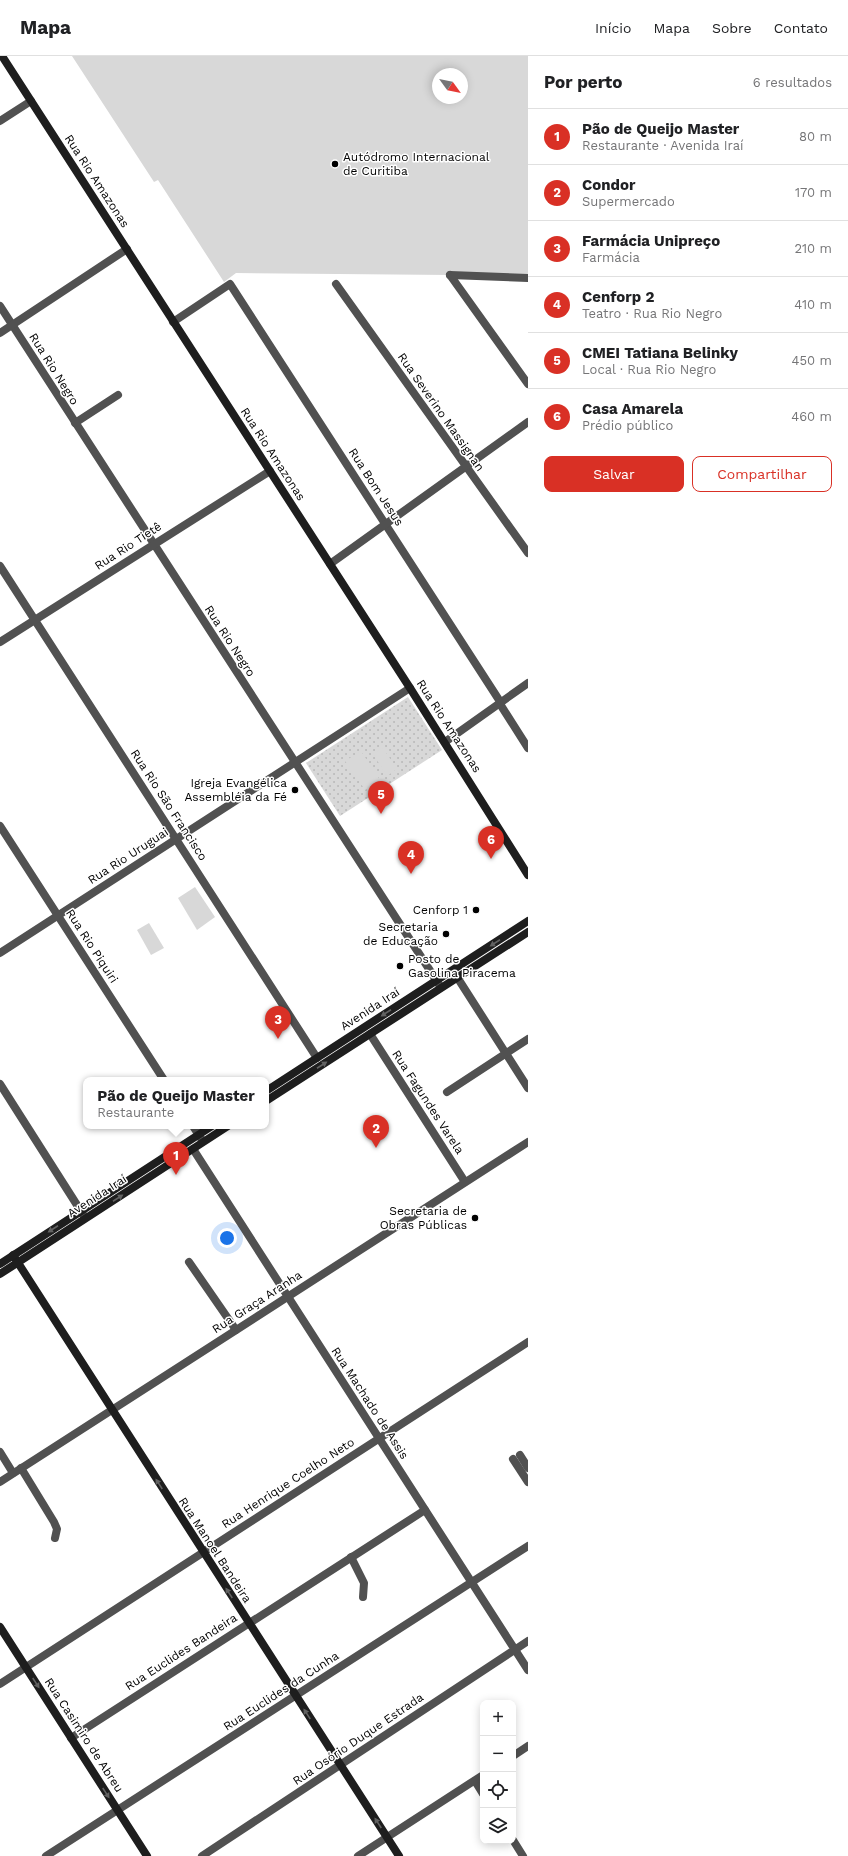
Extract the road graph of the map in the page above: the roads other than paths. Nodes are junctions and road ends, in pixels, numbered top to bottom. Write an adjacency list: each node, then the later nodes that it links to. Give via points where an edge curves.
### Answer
1 (2, 56): 2 (main road, Rua Rio Amazonas)
2 (31, 101): 3 (street); 4 (main road, Rua Rio Amazonas)
3 (0, 121)
4 (127, 249): 8 (main road, Rua Rio Amazonas); 9 (street)
5 (528, 278): 11 (street, via 450,275)
6 (336, 284): 15 (street, Rua Severino Massignan)
7 (0, 306): 9 (street, Rua Rio Negro)
8 (173, 322): 16 (main road, Rua Rio Amazonas); 17 (street, Rua Bom Jesus, via 230,284)
9 (12, 326): 10 (street); 14 (street, Rua Rio Negro)
10 (0, 333)
11 (528, 384)
12 (118, 394): 14 (street)
13 (528, 422): 15 (street)
14 (75, 424): 18 (street, Rua Rio Negro)
15 (466, 468): 17 (street); 19 (street, Rua Severino Massignan)
16 (270, 471): 18 (street, Rua Rio Tietê); 20 (main road, Rua Rio Amazonas)
17 (386, 524): 20 (street); 26 (street, Rua Bom Jesus)
18 (153, 544): 22 (street, Rua Rio Tietê); 29 (street, Rua Rio Negro)
19 (528, 553)
20 (330, 564): 25 (main road, Rua Rio Amazonas)
21 (0, 566): 22 (street, Rua Rio São Francisco)
22 (35, 620): 23 (street, Rua Rio Tietê); 31 (street, Rua Rio São Francisco)
23 (0, 642)
24 (528, 683): 26 (street)
25 (410, 688): 27 (main road, Rua Rio Amazonas); 29 (street, Rua Rio Uruguai)
26 (500, 703): 27 (street); 28 (street, Rua Bom Jesus)
27 (445, 742): 32 (main road, Rua Rio Amazonas)
28 (528, 748)
29 (295, 763): 31 (street, Rua Rio Uruguai); 40 (street, Rua Rio Negro)
30 (0, 826): 35 (street, Rua Rio Piquiri)
31 (176, 839): 35 (street, Rua Rio Uruguai); 44 (street, Rua Rio São Francisco)
32 (525, 868): 33 (main road, Rua Rio Amazonas); 34 (main road, Rua Rio Amazonas)
33 (528, 875)
34 (528, 881)
35 (58, 915): 38 (street, Rua Rio Uruguai); 46 (street, Rua Rio Piquiri)
36 (528, 921): 40 (main road, Avenida Iraí, one-way to 40)
37 (528, 932): 39 (main road, Avenida Iraí)
38 (0, 953)
39 (457, 977): 40 (main road, Avenida Iraí); 43 (street)
40 (439, 984): 41 (main road, Avenida Iraí); 44 (main road, Avenida Iraí, one-way to 44)
41 (370, 1034): 45 (main road, Avenida Iraí, one-way to 41); 58 (street, Rua Fagundes Varela)
42 (528, 1039): 43 (street)
43 (506, 1053): 48 (street); 50 (street)
44 (317, 1058): 45 (main road, Avenida Iraí)
45 (306, 1071): 49 (main road, Avenida Iraí); 51 (main road, Avenida Iraí)
46 (162, 1077)
47 (0, 1084): 60 (street)
48 (528, 1088)
49 (269, 1090)
50 (446, 1092)
51 (269, 1099)
52 (195, 1129): 55 (street)
53 (209, 1129): 55 (main road, Avenida Iraí)
54 (221, 1129): 55 (main road, Avenida Iraí)
55 (201, 1138): 57 (main road, Avenida Iraí); 59 (main road, Avenida Iraí)
56 (528, 1142): 58 (street, Rua Graça Aranha)
57 (193, 1149): 59 (main road, Avenida Iraí, one-way to 57); 66 (street, Rua Machado de Assis)
58 (465, 1182): 66 (street, Rua Graça Aranha)
59 (100, 1204): 60 (main road, Avenida Iraí); 61 (main road, Avenida Iraí)
60 (82, 1211): 61 (street); 62 (main road, Avenida Iraí, one-way to 62)
61 (85, 1219): 62 (main road, Avenida Iraí)
62 (15, 1259): 64 (main road, Avenida Iraí); 65 (main road, Avenida Iraí); 69 (main road, Rua Manoel Bandeira)
63 (190, 1262): 67 (street)
64 (0, 1264)
65 (0, 1274)
66 (288, 1297): 67 (street, Rua Graça Aranha); 70 (street, Rua Machado de Assis)
67 (236, 1330): 69 (street, Rua Graça Aranha)
68 (528, 1342): 70 (street, Rua Henrique Coelho Neto)
69 (112, 1410): 72 (street, Rua Graça Aranha); 80 (main road, Rua Manoel Bandeira, one-way to 69)
70 (379, 1438): 77 (street, Rua Machado de Assis); 80 (street, Rua Henrique Coelho Neto)
71 (0, 1452): 74 (street)
72 (21, 1468): 74 (street, Rua Graça Aranha); 78 (street, via 54,1522 57,1529)
73 (528, 1468): 76 (street, via 517,1457)
74 (14, 1473): 75 (street, Rua Graça Aranha)
75 (0, 1482)
76 (528, 1482)
77 (425, 1510): 81 (street, Rua Euclides Bandeira); 82 (street, Rua Machado de Assis)
78 (55, 1538)
79 (528, 1546): 82 (street, Rua Euclides da Cunha)
80 (203, 1553): 84 (main road, Rua Manoel Bandeira, one-way to 80); 88 (street, Rua Henrique Coelho Neto)
81 (351, 1557): 83 (street, via 364,1583); 84 (street, Rua Euclides Bandeira)
82 (472, 1583): 87 (street, Rua Machado de Assis); 91 (street, Rua Euclides da Cunha)
83 (363, 1597)
84 (248, 1623): 91 (main road, Rua Manoel Bandeira); 92 (street, Rua Euclides Bandeira)
85 (0, 1627): 88 (main road, Rua Casimiro de Abreu)
86 (528, 1641): 87 (street, Rua Osório Duque Estrada)
87 (515, 1649): 89 (street, Rua Machado de Assis); 95 (street, Rua Osório Duque Estrada)
88 (26, 1667): 90 (street, Rua Henrique Coelho Neto); 92 (main road, Rua Casimiro de Abreu, one-way to 92)
89 (528, 1670)
90 (0, 1684)
91 (295, 1696): 95 (main road, Rua Manoel Bandeira, one-way to 91); 99 (street, Rua Euclides da Cunha)
92 (71, 1738): 99 (main road, Rua Casimiro de Abreu, one-way to 99)
93 (528, 1746): 94 (street)
94 (516, 1754)
95 (341, 1765): 100 (main road, Rua Manoel Bandeira, one-way to 95); 104 (street, Rua Osório Duque Estrada)
96 (480, 1777): 97 (street)
97 (475, 1781): 98 (street); 100 (street)
98 (480, 1789)
99 (118, 1810): 102 (street, Rua Euclides da Cunha); 103 (main road, Rua Casimiro de Abreu)
100 (387, 1837): 105 (street); 106 (main road, Rua Manoel Bandeira)
101 (516, 1844): 107 (street)
102 (46, 1856)
103 (148, 1856)
104 (202, 1856)
105 (358, 1856)
106 (399, 1856)
107 (523, 1856)

